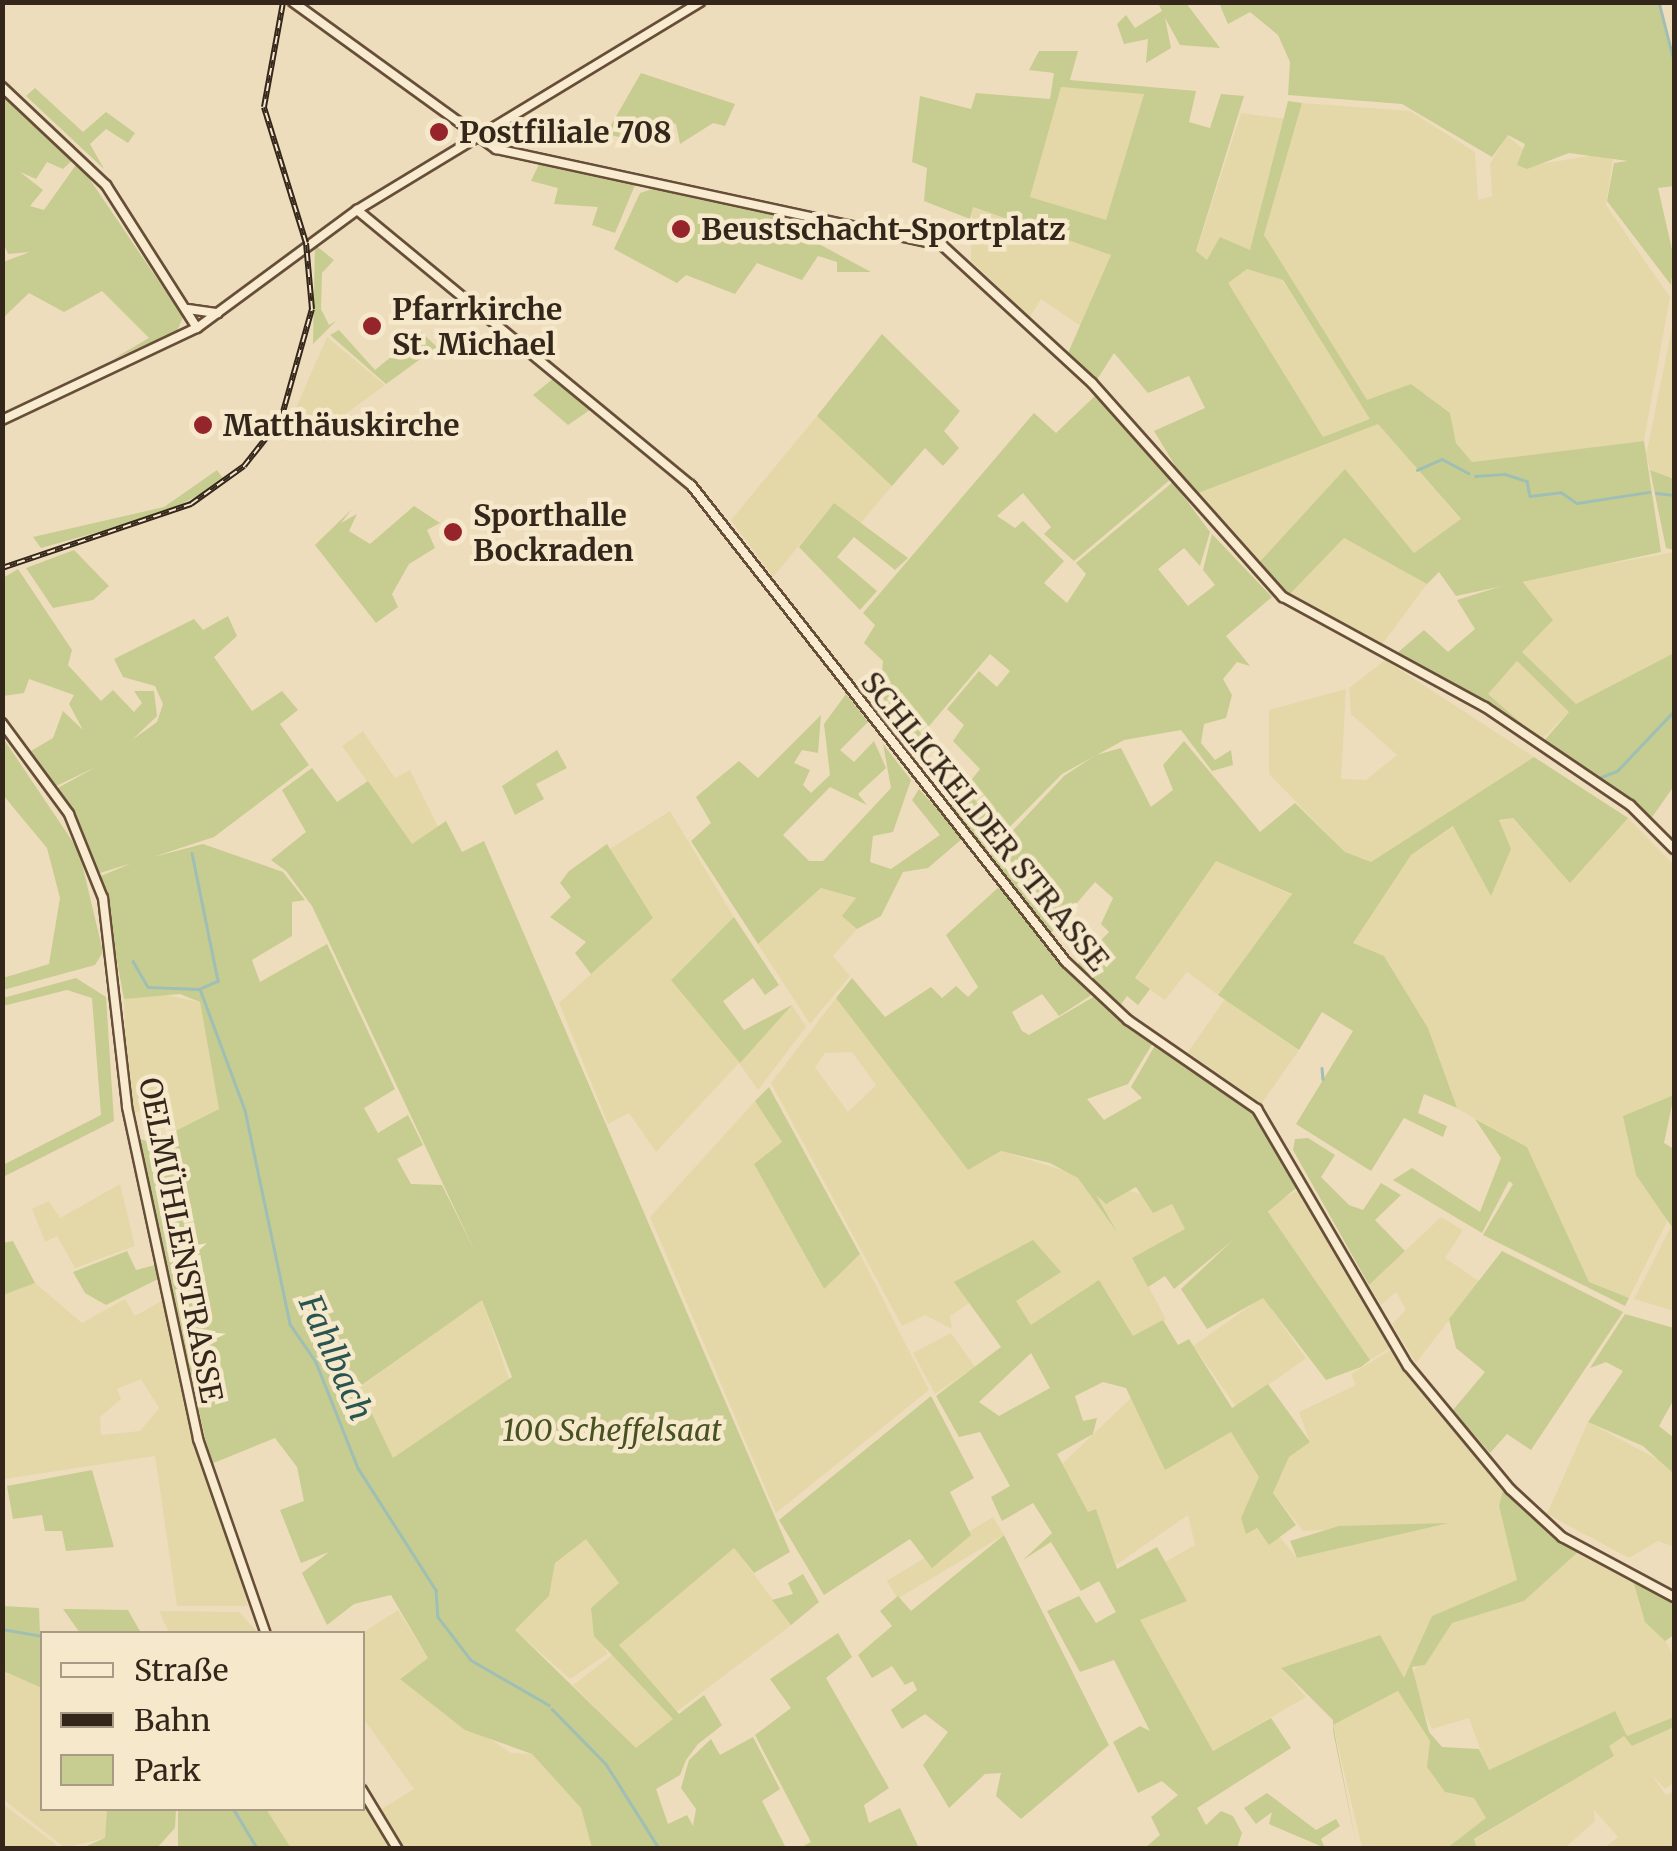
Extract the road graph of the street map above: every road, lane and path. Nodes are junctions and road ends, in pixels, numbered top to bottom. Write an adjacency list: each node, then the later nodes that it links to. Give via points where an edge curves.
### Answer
1 (293, 2): 4 (main road)
2 (700, 2): 4 (main road)
3 (2, 87): 6 (main road, via 106,185)
4 (476, 136): 5 (main road); 11 (main road, via 505,151 943,246 1092,382 1284,596 1485,707 1630,805)
5 (357, 210): 7 (main road); 12 (main road, SCHLICKELDER STRASSE, via 690,485 1066,962 1128,1020 1256,1110 1408,1366 1510,1489 1562,1537)
6 (186, 308): 7 (main road); 8 (main road)
7 (218, 314): 8 (main road)
8 (198, 328): 9 (main road)
9 (2, 420)
10 (2, 723): 13 (main road, OELMÜHLENSTRASSE, via 68,814 104,898 136,1150 198,1439)
11 (1674, 849)
12 (1674, 1597)
13 (264, 1631)
14 (365, 1795): 15 (main road)
15 (398, 1848)

